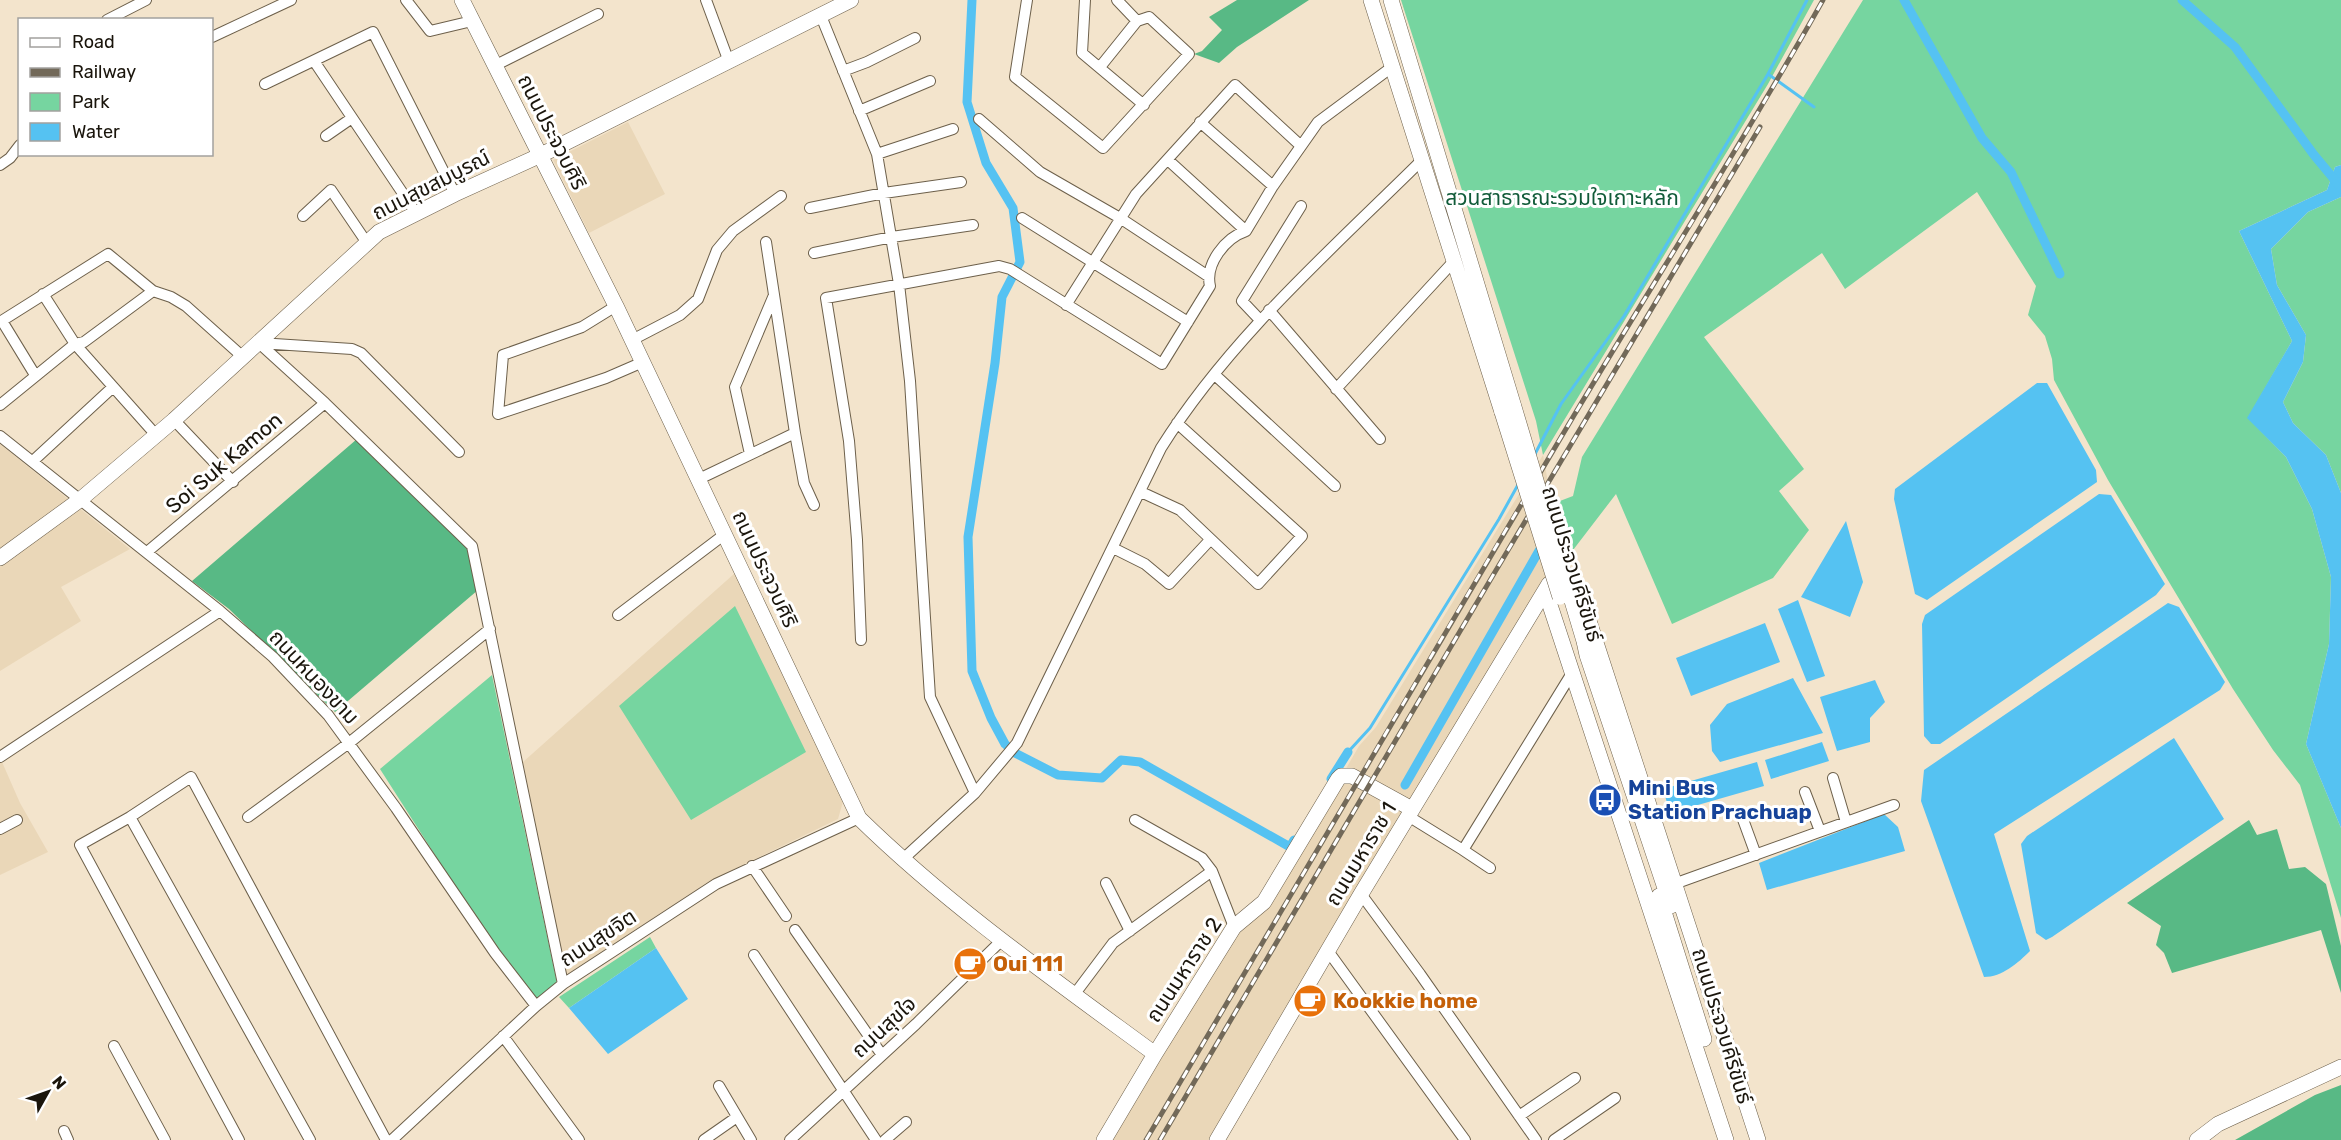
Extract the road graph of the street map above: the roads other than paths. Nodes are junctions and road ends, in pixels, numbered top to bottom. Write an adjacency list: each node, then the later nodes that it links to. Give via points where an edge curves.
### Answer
1 (146, 0): 14 (street)
2 (291, 0): 17 (street)
3 (406, 0): 15 (street, via 430,31)
4 (462, 0): 15 (street, ถนนประจวบศิริ)
5 (706, 0): 20 (street)
6 (851, 0): 13 (street, ถนนสุขสมบูรณ์)
7 (1027, 0): 27 (street, via 1015,77 1103,148)
8 (1085, 0): 22 (street, via 1082,53)
9 (1117, 0): 16 (street)
10 (1371, 0): 23 (street, ถนนประจวบคีรีขันธ์)
11 (1391, 0): 82 (street, ถนนประจวบคีรีขันธ์)
12 (598, 14): 21 (street)
13 (821, 16): 20 (street, ถนนสุขสมบูรณ์); 24 (street)
14 (111, 18)
15 (472, 21): 21 (street, ถนนประจวบศิริ)
16 (1137, 21): 22 (street); 27 (street, via 1149,17 1189,54)
17 (213, 37)
18 (915, 38): 24 (street)
19 (314, 61): 26 (street); 29 (street); 44 (street, via 373,32)
20 (729, 62): 37 (street, ถนนสุขสมบูรณ์)
21 (494, 66): 37 (street, ถนนประจวบศิริ)
22 (1100, 67): 27 (street)
23 (1392, 67): 34 (street, via 1318,122); 39 (street, ถนนประจวบคีรีขันธ์)
24 (843, 71): 28 (street)
25 (930, 81): 28 (street)
26 (265, 84)
27 (1144, 105)
28 (859, 111): 36 (street)
29 (352, 118): 33 (street); 48 (street)
30 (979, 119): 51 (street, via 1040,172)
31 (1200, 122): 34 (street, via 1234,85); 38 (street); 42 (street)
32 (953, 129): 36 (street)
33 (326, 136)
34 (1301, 146): 42 (street)
35 (18, 148): 40 (street)
36 (877, 154): 43 (street)
37 (541, 155): 44 (street, ถนนสุขสมบูรณ์); 66 (street, ถนนประจวบศิริ)
38 (1168, 160): 51 (street); 53 (street)
39 (1422, 160): 59 (street, ถนนประจวบคีรีขันธ์); 67 (street)
40 (0, 165)
41 (961, 182): 43 (street)
42 (1274, 186): 53 (street)
43 (884, 193): 47 (street); 54 (street)
44 (455, 194): 48 (street, ถนนสุขสมบูรณ์)
45 (781, 196): 71 (street, via 733,231 717,250 698,299 680,315)
46 (1301, 206): 68 (street, via 1242,301)
47 (810, 208)
48 (416, 213): 56 (street, ถนนสุขสมบูรณ์, via 379,232)
49 (303, 216): 56 (street, via 332,190)
50 (1022, 218): 58 (street)
51 (1120, 218): 58 (street); 60 (street)
52 (973, 225): 54 (street)
53 (1246, 231): 60 (street, via 1237,234 1216,256)
54 (892, 237): 57 (street); 61 (street)
55 (766, 242): 64 (street)
56 (367, 243): 72 (street, ถนนสุขสมบูรณ์)
57 (814, 253)
58 (1094, 261): 65 (street); 70 (street)
59 (1454, 261): 79 (street); 82 (street, ถนนประจวบคีรีขันธ์)
60 (1208, 276): 70 (street, via 1210,286)
61 (899, 284): 65 (street, via 999,266); 107 (street, via 826,298 849,441); 114 (street, via 910,381 930,697)
62 (153, 291): 63 (street, via 108,254); 73 (street, via 84,342); 74 (street, via 186,306)
63 (43, 294): 69 (street); 73 (street)
64 (774, 294): 85 (street); 90 (street, via 735,387)
65 (1066, 305): 70 (street, via 1162,364)
66 (616, 306): 71 (street, ถนนประจวบศิริ); 75 (street, via 582,327 503,355 498,414)
67 (1269, 310): 68 (street); 79 (street)
68 (1260, 320): 77 (street)
69 (1, 321): 76 (street)
70 (1188, 321)
71 (632, 340): 75 (street, ถนนประจวบศิริ)
72 (259, 343): 74 (street, ถนนสุขสมบูรณ์); 80 (street); 89 (street, via 352,349 361,353)
73 (75, 344): 76 (street); 78 (street)
74 (243, 357): 83 (street, ถนนสุขสมบูรณ์)
75 (643, 362): 92 (street, ถนนประจวบศิริ)
76 (36, 375): 81 (street)
77 (1215, 375): 84 (street); 94 (street)
78 (114, 387): 86 (street); 91 (street)
79 (1336, 389): 88 (street)
80 (325, 403): 93 (street, Soi Suk Kamon); 106 (street, via 472,546)
81 (0, 405)
82 (1508, 410): 108 (street, ถนนประจวบคีรีขันธ์, bridge)
83 (174, 420): 86 (street, ถนนสุขสมบูรณ์); 93 (street)
84 (1177, 423): 95 (street); 99 (street, via 1302,536 1258,584)
85 (795, 433): 90 (street); 97 (street, via 804,483)
86 (156, 435): 96 (street, ถนนสุขสมบูรณ์)
87 (0, 436): 91 (street, ถนนหนองขาม)
88 (1380, 440)
89 (459, 452)
90 (750, 454): 92 (street)
91 (33, 460): 96 (street, ถนนหนองขาม)
92 (699, 479): 98 (street, ถนนประจวบศิริ)
93 (233, 482): 101 (street, Soi Suk Kamon)
94 (1335, 486)
95 (1141, 492): 99 (street, via 1180,510); 100 (street)
96 (81, 499): 101 (street, ถนนหนองขาม); 102 (street, ถนนสุขสมบูรณ์)
97 (814, 505)
98 (725, 534): 105 (street); 120 (street, ถนนประจวบศิริ)
99 (1210, 540): 100 (street, via 1169,584 1145,564)
100 (1113, 548): 114 (street, via 1017,743)
101 (147, 552): 104 (street, ถนนหนองขาม)
102 (0, 558)
103 (1546, 593): 109 (street); 116 (street, ถนนมหาราช 1); 133 (street, via 1557,579 1574,581)
104 (220, 611): 110 (street, ถนนหนองขาม, via 273,657); 111 (street)
105 (618, 615)
106 (490, 629): 110 (street); 142 (street)
107 (861, 640)
108 (1579, 642): 174 (street, ถนนประจวบคีรีขันธ์); 175 (street, ถนนประจวบคีรีขันธ์)
109 (1572, 673): 126 (street); 173 (street)
110 (349, 743): 119 (street); 144 (street, ถนนหนองขาม)
111 (0, 757)
112 (1833, 778): 123 (street)
113 (1805, 792): 125 (street)
114 (975, 793): 128 (street)
115 (1894, 805): 123 (street)
116 (1410, 812): 126 (street); 134 (street, ถนนมหาราช 1); 136 (street, ถนนมหาราช 2, via 1379,789 1352,776 1341,776 1264,902)
117 (1741, 814): 127 (street)
118 (130, 817): 159 (street, via 80,845); 160 (street); 161 (street, via 191,777)
119 (248, 817)
120 (859, 818): 128 (street, ถนนประจวบศิริ); 129 (street, ถนนสุขจิต)
121 (17, 820): 124 (street)
122 (1135, 820): 131 (street, via 1202,858)
123 (1846, 822): 125 (street)
124 (0, 829)
125 (1820, 831): 127 (street)
126 (1463, 850): 130 (street)
127 (1756, 855): 133 (street)
128 (902, 860): 139 (street, ถนนประจวบศิริ)
129 (752, 866): 135 (street); 142 (street, ถนนสุขจิต, via 716,884)
130 (1490, 868)
131 (1212, 871): 136 (street); 138 (street)
132 (1106, 883): 138 (street)
133 (1674, 884): 176 (street)
134 (1361, 894): 140 (street, ถนนมหาราช 1); 154 (street)
135 (786, 916)
136 (1234, 927): 147 (street, ถนนมหาราช 2)
137 (795, 930): 148 (street)
138 (1130, 931): 143 (street, via 1113,943)
139 (1002, 940): 143 (street, ถนนประจวบศิริ); 148 (street, ถนนสุขใจ)
140 (1328, 951): 157 (street, ถนนมหาราช 1); 170 (street)
141 (754, 955): 152 (street)
142 (563, 984): 144 (street, ถนนสุขจิต)
143 (1074, 995): 147 (street, ถนนประจวบศิริ)
144 (536, 1006): 145 (street, ถนนสุขจิต)
145 (503, 1036): 162 (street, ถนนสุขจิต); 163 (street)
146 (114, 1046): 158 (street)
147 (1155, 1054): 169 (street, ถนนมหาราช 2)
148 (882, 1055): 152 (street, ถนนสุขใจ)
149 (2341, 1067): 177 (street, via 2218,1124)
150 (1575, 1078): 154 (street)
151 (719, 1086): 155 (street)
152 (844, 1090): 166 (street, ถนนสุขใจ); 167 (street)
153 (1615, 1098): 172 (street)
154 (1519, 1116): 171 (street)
155 (737, 1117): 164 (street); 165 (street)
156 (906, 1122): 168 (street)
157 (1219, 1139)
158 (165, 1140)
159 (239, 1140)
160 (310, 1140)
161 (386, 1140)
162 (392, 1140)
163 (579, 1140)
164 (704, 1140)
165 (752, 1140)
166 (790, 1140)
167 (876, 1140)
168 (885, 1140)
169 (1104, 1140)
170 (1465, 1140)
171 (1536, 1140)
172 (1554, 1140)
173 (1726, 1140)
174 (1734, 1140)
175 (1753, 1140)
176 (1758, 1140)
177 (2197, 1140)

